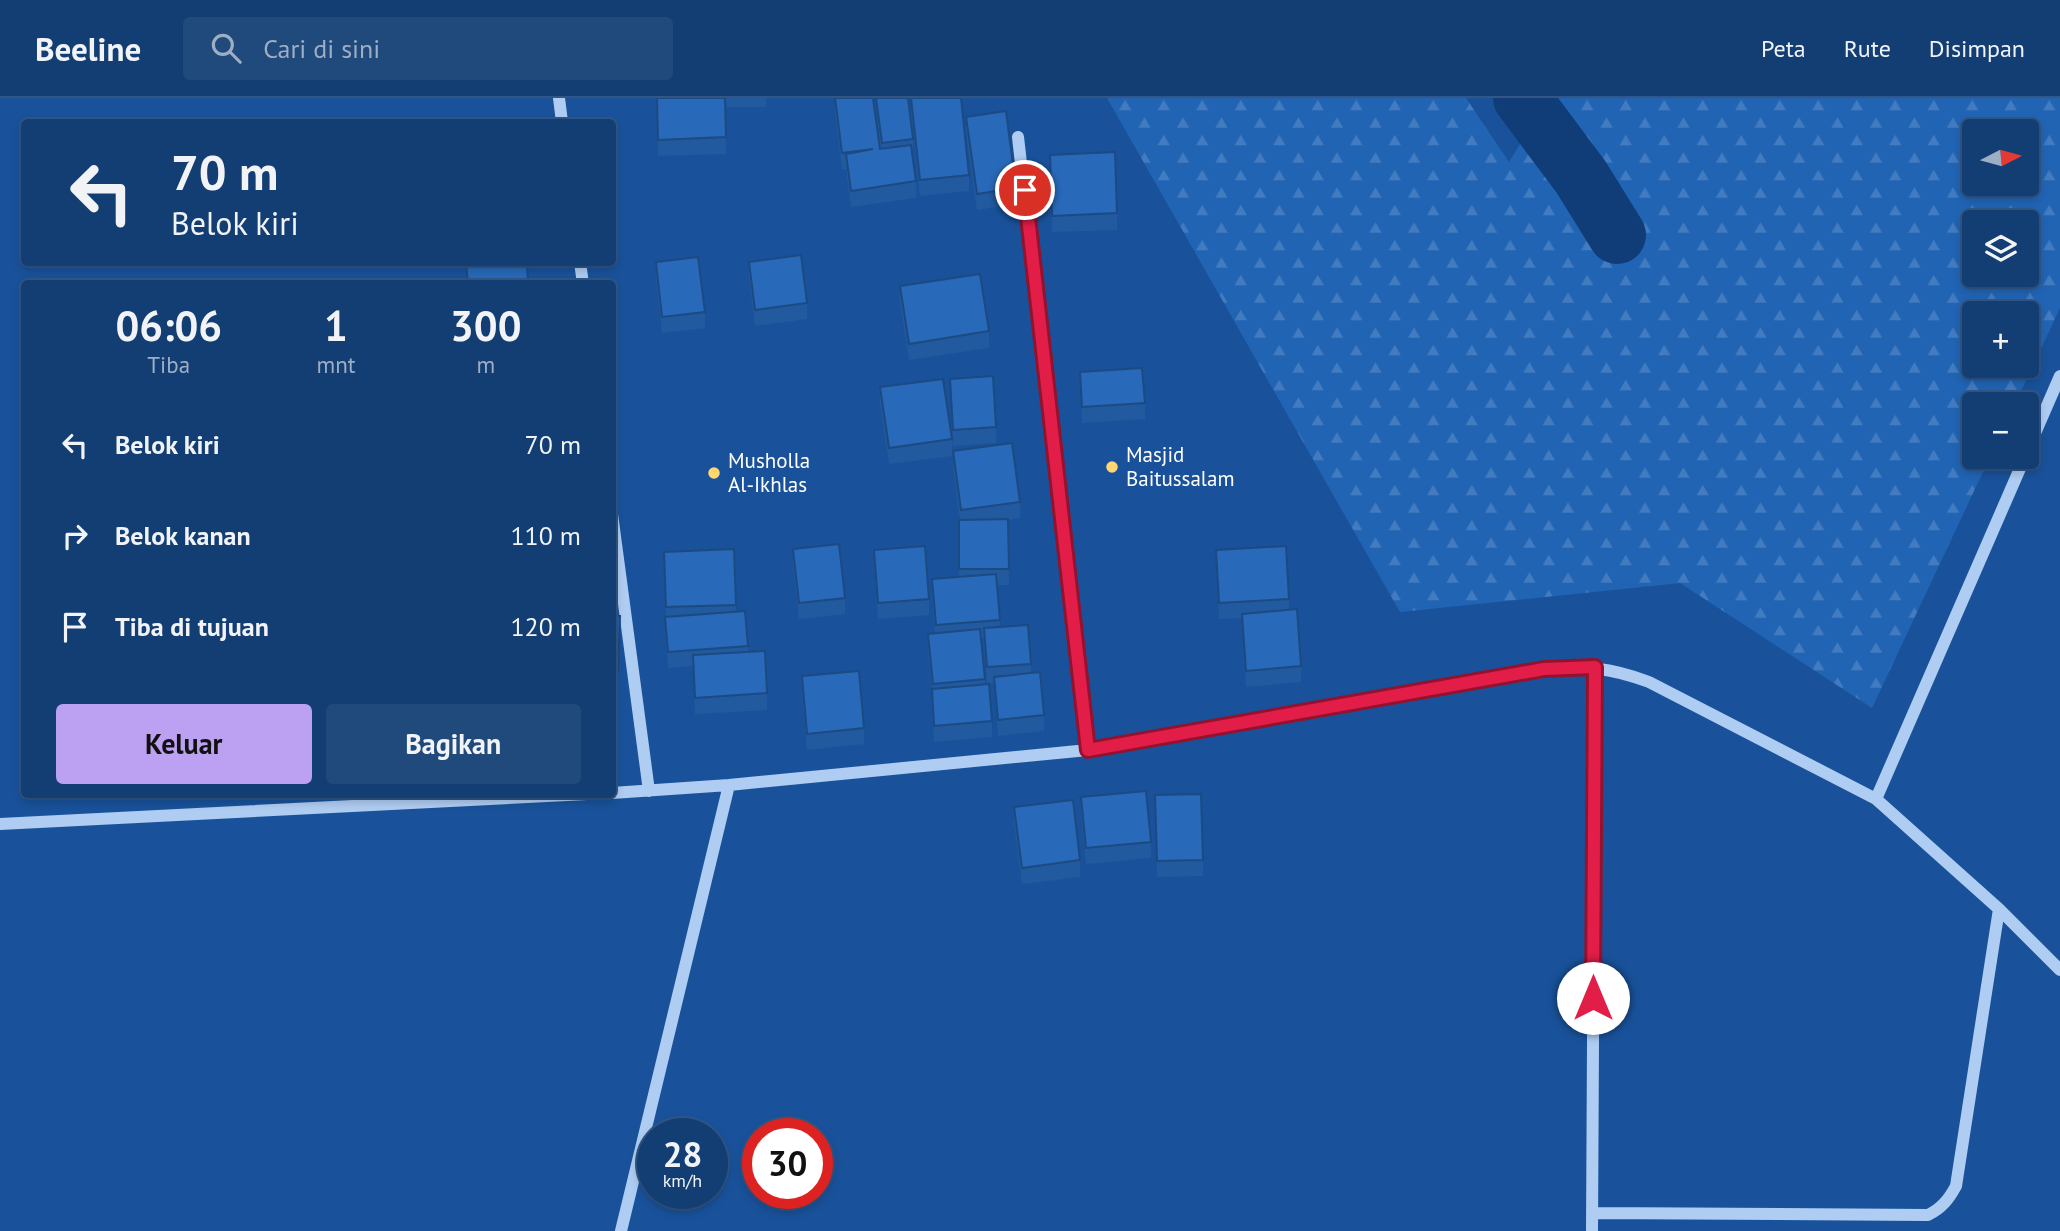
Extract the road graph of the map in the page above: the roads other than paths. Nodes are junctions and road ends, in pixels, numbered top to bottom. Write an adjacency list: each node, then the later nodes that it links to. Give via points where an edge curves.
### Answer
1 (559, 98): 2 (street)
2 (562, 119)
3 (1018, 137): 9 (street)
4 (2060, 376): 5 (street)
5 (2039, 425)
6 (2020, 469): 14 (street)
7 (616, 543): 11 (street)
8 (1595, 667): 9 (street, via 1544,669); 14 (street, via 1648,682); 18 (street)
9 (1088, 750): 10 (street)
10 (729, 785): 11 (street); 19 (street)
11 (649, 791): 12 (street)
12 (616, 793)
13 (509, 798): 15 (street)
14 (1876, 799): 16 (street)
15 (0, 824)
16 (1999, 909): 17 (street); 18 (street, via 1956,1186 1937,1210 1928,1214)
17 (2060, 970)
18 (1593, 1213): 20 (street)
19 (621, 1231)
20 (1592, 1231)

